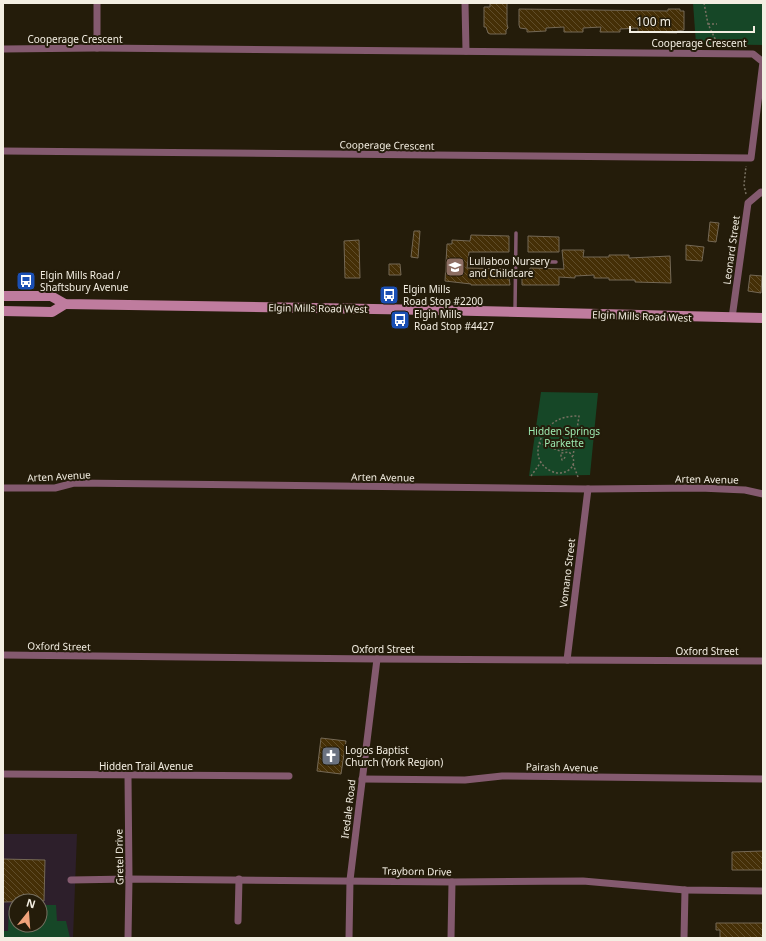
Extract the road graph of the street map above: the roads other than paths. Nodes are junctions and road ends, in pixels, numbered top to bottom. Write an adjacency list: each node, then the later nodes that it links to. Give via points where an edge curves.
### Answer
1 (97, 3): 3 (street)
2 (466, 3): 5 (street)
3 (97, 48): 4 (street, Cooperage Crescent); 5 (street, Cooperage Crescent)
4 (3, 49)
5 (466, 51): 6 (street, Cooperage Crescent, via 753,54 763,62 751,158)
6 (3, 151)
7 (763, 192): 16 (street, Leonard Street, via 748,203)
8 (516, 233): 10 (lane)
9 (473, 261): 10 (lane)
10 (516, 262): 11 (lane); 15 (lane)
11 (556, 262)
12 (3, 296): 13 (main road, Elgin Mills Road West, via 52,296)
13 (65, 304): 14 (main road, Elgin Mills Road West, via 52,312); 15 (main road, Elgin Mills Road West)
14 (3, 311)
15 (515, 312): 16 (main road, Elgin Mills Road West)
16 (732, 318): 17 (main road, Elgin Mills Road West)
17 (763, 318)
18 (3, 488): 19 (street, Arten Avenue, via 55,488 74,483)
19 (588, 489): 20 (street, Arten Avenue, via 708,488 745,490); 23 (street, Vomano Street)
20 (763, 494)
21 (3, 655): 22 (street, Oxford Street)
22 (377, 659): 23 (street, Oxford Street); 28 (street, Iredale Road)
23 (567, 660): 24 (street, Oxford Street)
24 (763, 661)
25 (3, 774): 26 (street, Hidden Trail Avenue)
26 (128, 776): 27 (street, Hidden Trail Avenue); 30 (street, Gretel Drive)
27 (288, 776)
28 (362, 779): 29 (street, Pairash Avenue, via 465,780 502,776); 33 (street, Iredale Road)
29 (763, 779)
30 (129, 878): 31 (street, Trayborn Drive); 32 (street, Trayborn Drive); 38 (street, Gretel Drive)
31 (240, 879): 33 (street, Trayborn Drive); 37 (street)
32 (71, 880)
33 (350, 880): 34 (street, Trayborn Drive); 39 (street, Iredale Road)
34 (452, 882): 35 (street, Trayborn Drive, via 583,881); 40 (street)
35 (685, 890): 36 (street, Trayborn Drive); 41 (street)
36 (763, 891)
37 (238, 921)
38 (128, 938)
39 (349, 938)
40 (451, 938)
41 (684, 938)

